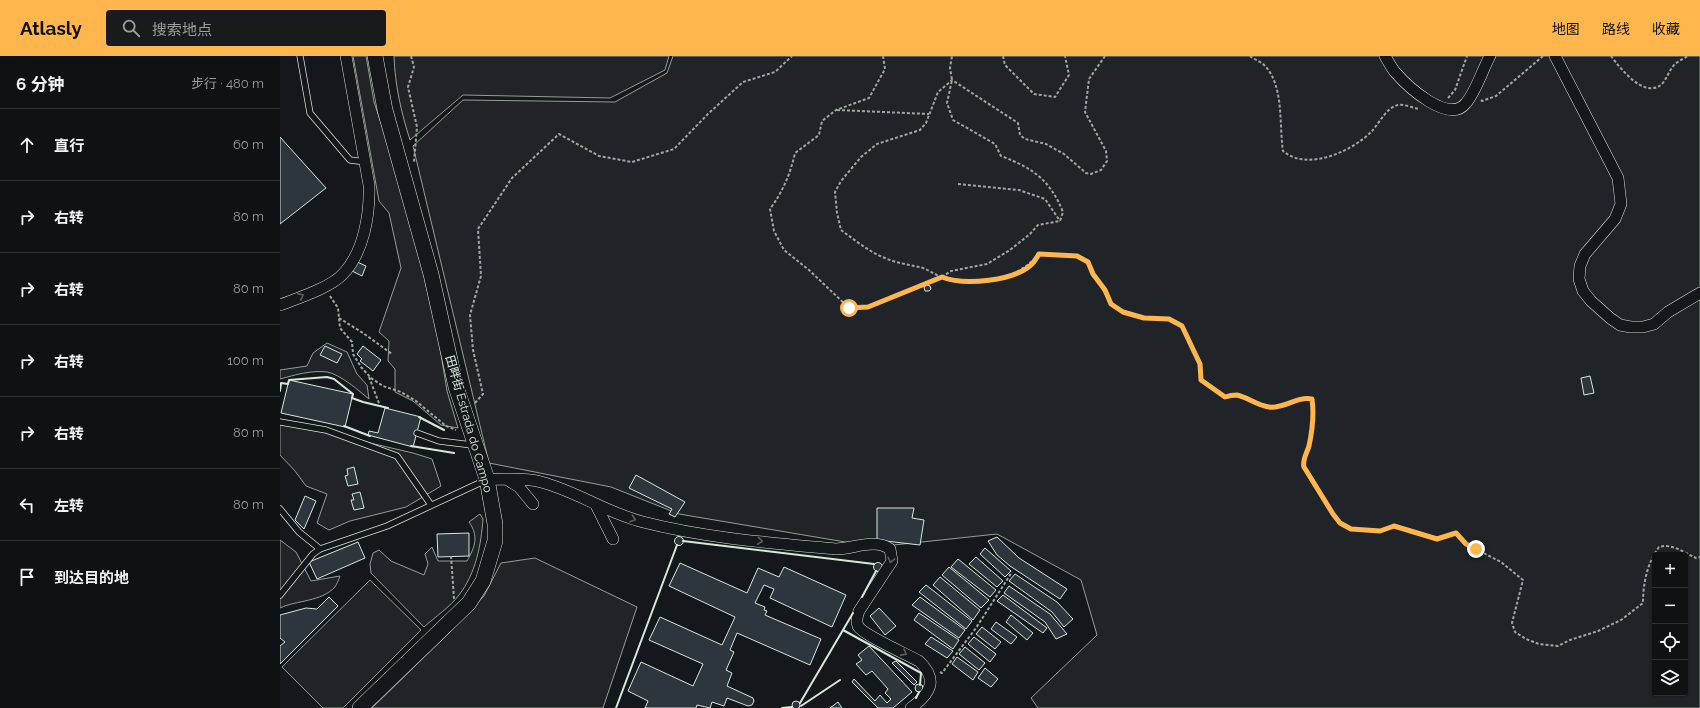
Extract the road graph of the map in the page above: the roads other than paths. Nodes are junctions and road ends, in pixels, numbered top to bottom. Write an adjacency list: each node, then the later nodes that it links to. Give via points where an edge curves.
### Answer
1 (300, 56): 7 (lane, via 310,113 350,160)
2 (346, 56): 7 (street)
3 (377, 56): 12 (main road, 田畔街 Estrada do Campo, via 385,110 431,274 456,387)
4 (1386, 56): 5 (street, via 1404,81 1438,107 1453,110 1466,103)
5 (1490, 56)
6 (1555, 56): 8 (street, via 1619,184 1621,204 1615,219 1585,254 1580,266 1579,279 1583,291 1610,318 1631,328 1654,324 1668,312)
7 (366, 162): 9 (street, one-way to 7, via 322,287 343,274 352,263 366,223 370,202)
8 (1700, 293)
9 (280, 305)
10 (280, 422): 16 (lane, via 326,430 397,456)
11 (417, 432): 12 (lane, via 439,441)
12 (474, 443): 13 (main road, 田畔街 Estrada do Campo)
13 (486, 479): 14 (street); 16 (lane); 22 (main road, 田畔街 Estrada do Campo, via 495,524 495,541 477,592 456,616)
14 (508, 480): 15 (street, via 519,487); 17 (street, via 541,482)
15 (534, 504)
16 (431, 505): 20 (lane, via 387,526)
17 (596, 505): 19 (street); 23 (street, one-way to 23, via 640,522 698,534 835,549 884,544 892,553 892,561 859,611 857,623 865,632 925,666 929,673 930,688 926,696)
18 (280, 509): 20 (lane, via 299,532)
19 (613, 539)
20 (320, 549): 21 (lane, via 313,554)
21 (280, 595)
22 (360, 708)
23 (911, 708)

